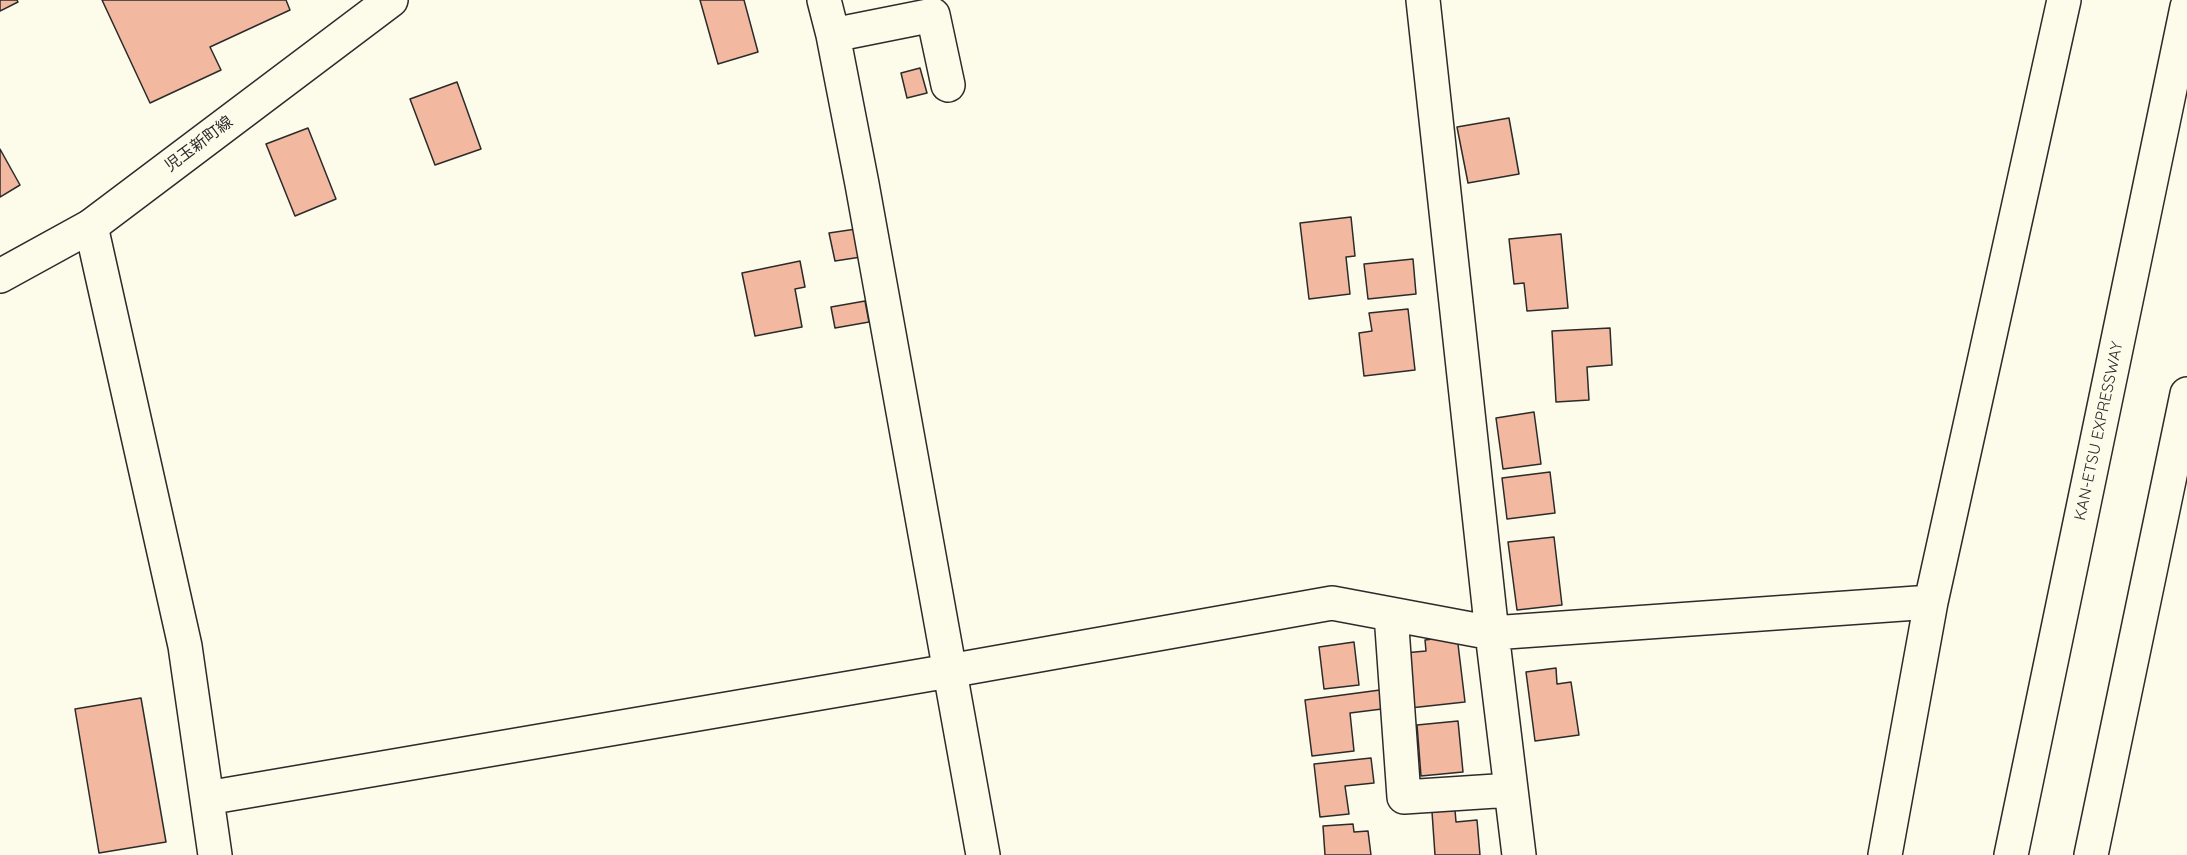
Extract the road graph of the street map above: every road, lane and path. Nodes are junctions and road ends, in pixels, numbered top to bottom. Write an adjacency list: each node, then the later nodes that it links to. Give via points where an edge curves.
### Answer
1 (391, 0): 8 (main road, 児玉新町線)
2 (824, 0): 6 (main road)
3 (1423, 0): 13 (main road)
4 (2064, 0): 11 (main road)
5 (2187, 7): 21 (main road, KAN-ETSU EXPRESSWAY)
6 (833, 35): 7 (main road, via 933,15); 14 (main road)
7 (948, 85)
8 (91, 226): 9 (main road, 児玉新町線); 16 (main road, via 185,646)
9 (0, 276)
10 (2187, 394): 22 (main road)
11 (1931, 602): 13 (main road); 20 (main road)
12 (1391, 614): 13 (main road); 14 (main road, via 1332,603); 15 (main road, via 1404,796)
13 (1492, 633): 15 (main road)
14 (949, 671): 16 (main road); 18 (main road)
15 (1511, 790): 19 (main road)
16 (207, 798): 17 (main road)
17 (215, 855)
18 (983, 855)
19 (1519, 855)
20 (1885, 855)
21 (2011, 855)
22 (2091, 855)

